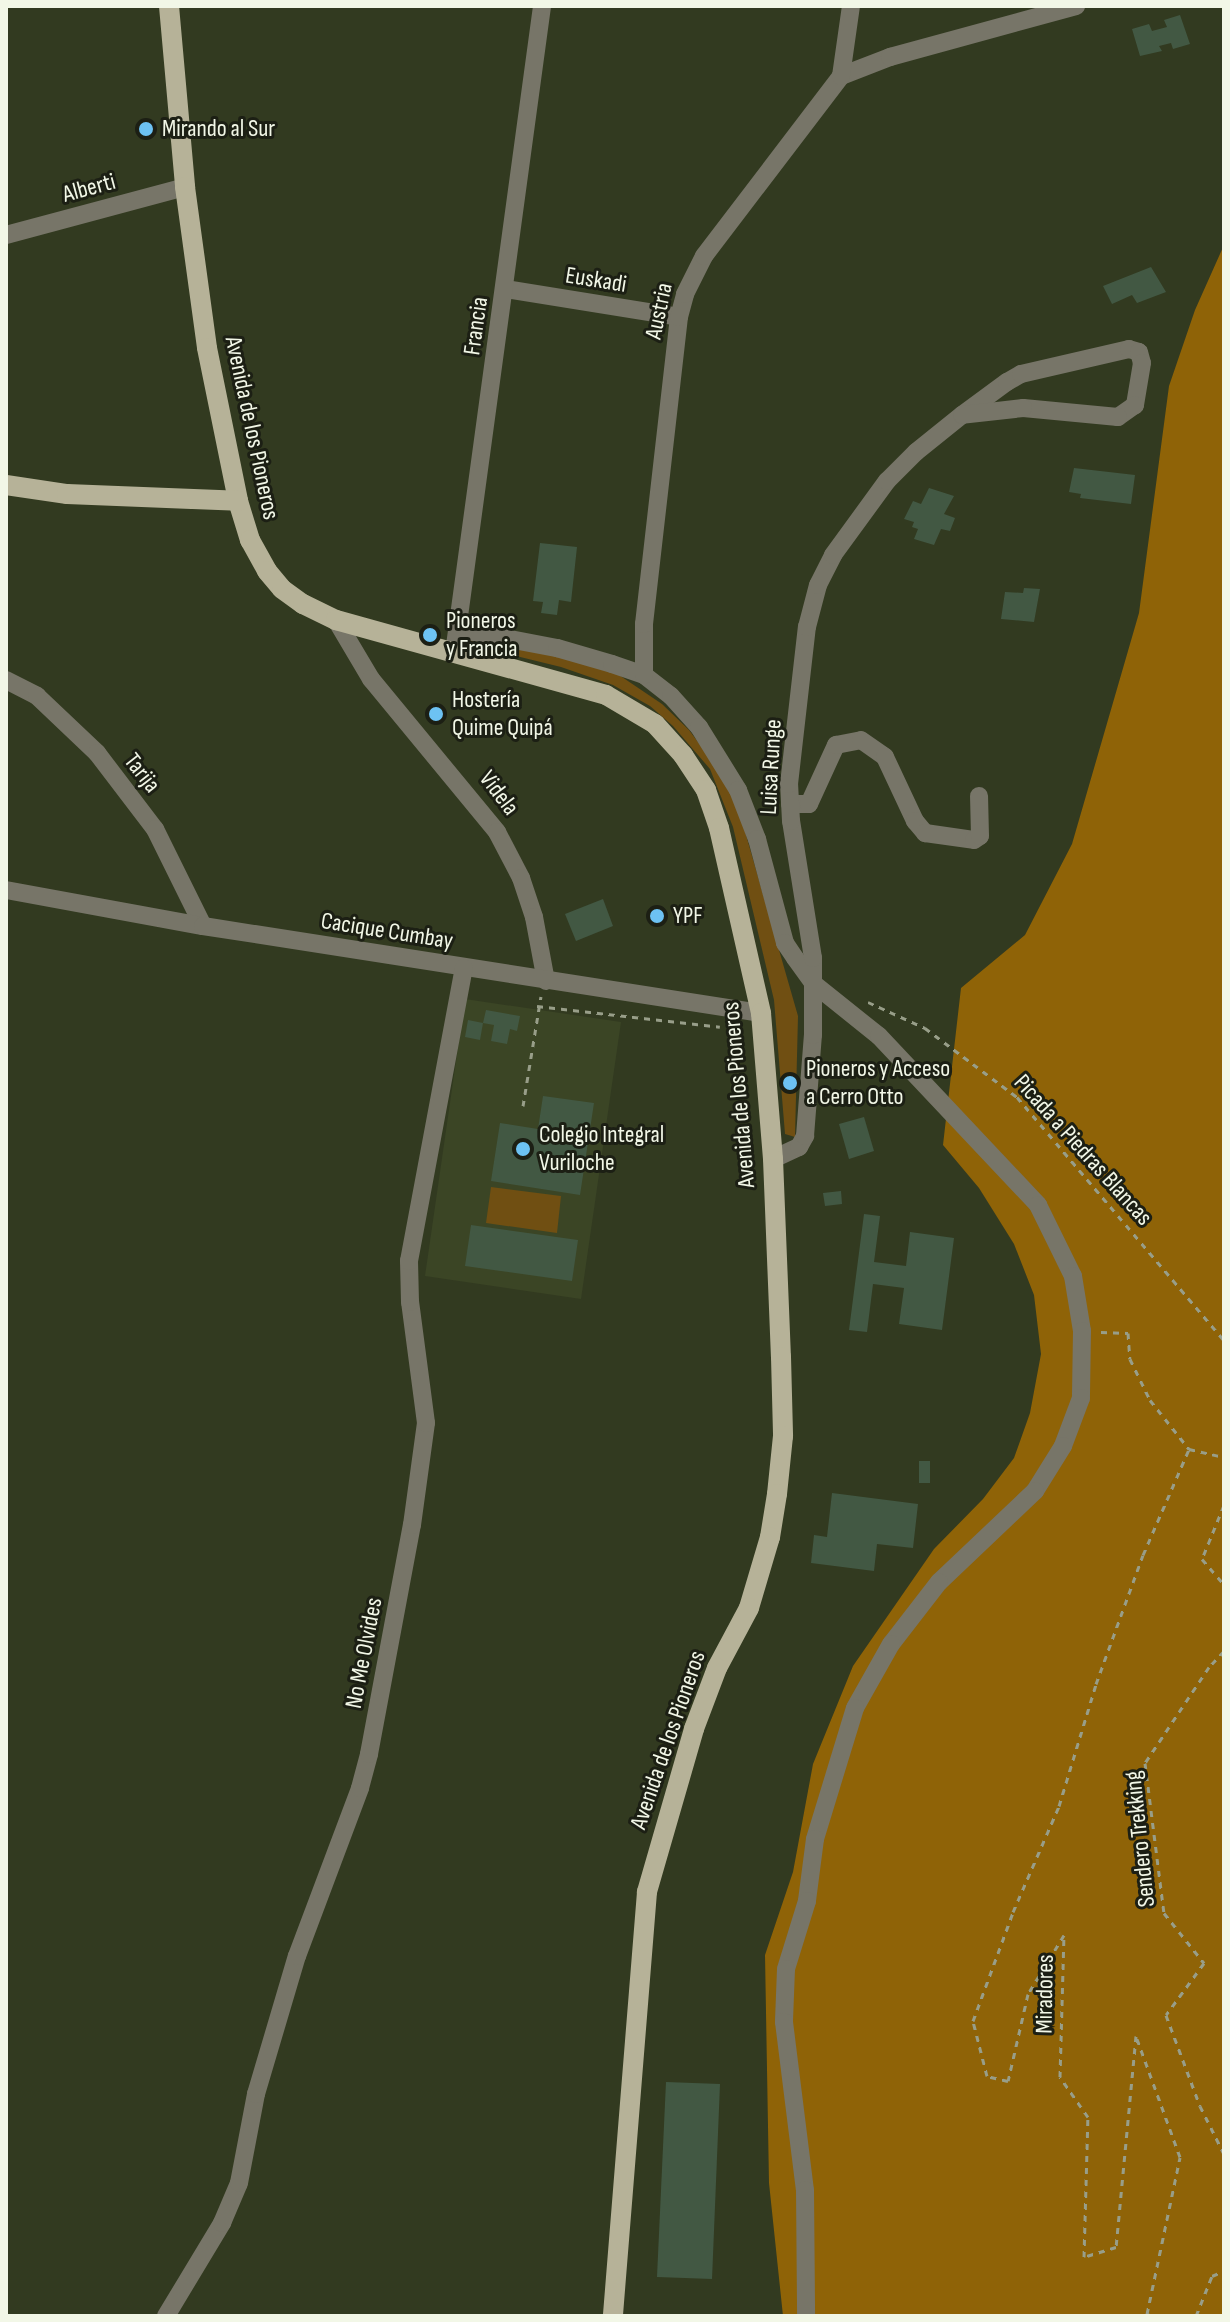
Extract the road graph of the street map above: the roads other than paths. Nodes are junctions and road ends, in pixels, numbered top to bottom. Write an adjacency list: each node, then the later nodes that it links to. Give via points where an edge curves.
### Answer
1 (169, 6): 6 (main road, Avenida de los Pioneros)
2 (542, 6): 8 (street, Francia)
3 (851, 6): 5 (street, Austria)
4 (1076, 6): 5 (street, via 890,57)
5 (841, 76): 9 (street, Austria, via 704,256 690,279)
6 (185, 187): 7 (street, Alberti); 12 (main road, Avenida de los Pioneros, via 207,348)
7 (6, 235)
8 (505, 289): 9 (street, Euskadi); 14 (street, Francia)
9 (679, 317): 16 (street, Austria, via 644,624)
10 (962, 415): 10 (street, Luisa Runge, via 1023,408 1118,417 1135,405 1139,352 1129,349 1021,374); 19 (street, Luisa Runge, via 887,481 833,555 818,585 807,627)
11 (6, 485): 12 (main road, via 82,495)
12 (238, 501): 13 (main road, Avenida de los Pioneros, via 267,571 303,604)
13 (336, 620): 15 (main road, Avenida de los Pioneros); 23 (street, Videla, via 371,679 497,832 534,917)
14 (457, 629): 15 (street, Francia); 16 (street, via 557,648)
15 (454, 653): 25 (main road, Avenida de los Pioneros, via 615,699 655,724 683,755 706,790 719,828)
16 (644, 675): 24 (street, via 671,696 724,764 757,839 785,943)
17 (6, 680): 21 (street, Tarija, via 37,696 97,753 155,829)
18 (979, 796): 19 (street, via 980,836 974,840 925,833 885,757 861,740 836,745 809,804)
19 (790, 804): 24 (street, Luisa Runge)
20 (6, 890): 21 (street, Cacique Cumbay)
21 (203, 926): 22 (street, Cacique Cumbay)
22 (464, 968): 23 (street, Cacique Cumbay); 27 (street, No Me Olvides, via 409,1261 426,1423 369,1754 284,1998 256,2094 239,2183 222,2223)
23 (546, 981): 25 (street, Cacique Cumbay)
24 (814, 984): 26 (street, Luisa Runge, via 805,1136 799,1147); 29 (street, via 912,1069 1038,1205 1073,1276 1082,1331 1081,1398 1063,1446 1035,1491 939,1582 891,1644 855,1708 815,1839 807,1901 786,1969 784,2022 805,2190)
25 (761, 1013): 26 (main road, Avenida de los Pioneros)
26 (773, 1159): 28 (main road, Avenida de los Pioneros, via 783,1436 777,1494 749,1608 717,1668 694,1729 647,1892)
27 (166, 2316)
28 (613, 2316)
29 (806, 2316)

